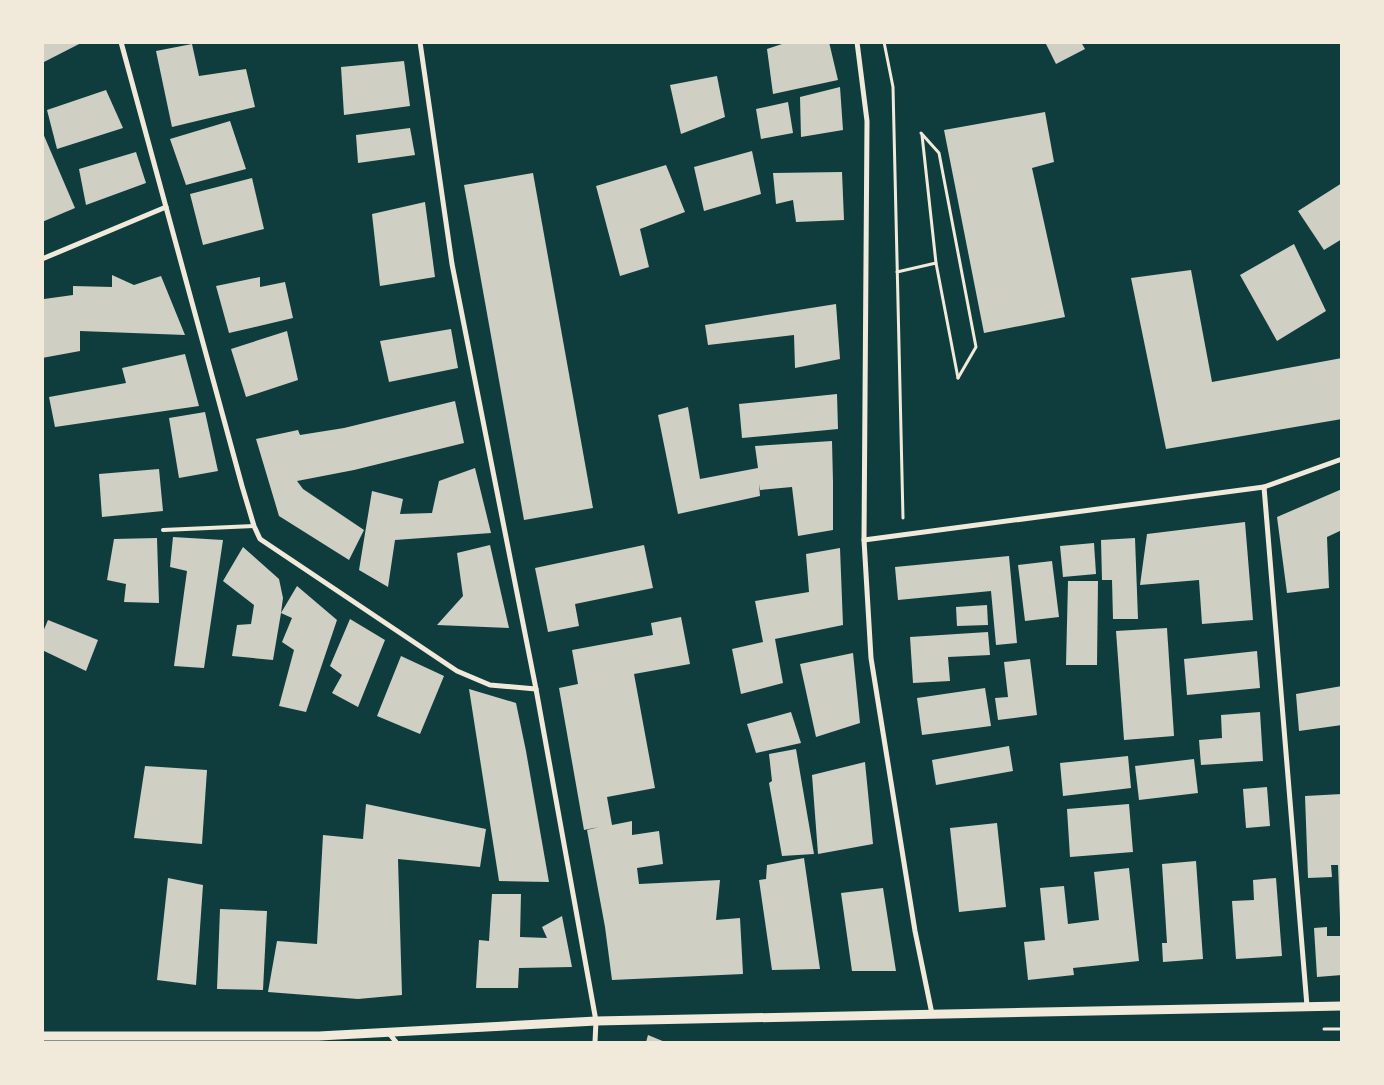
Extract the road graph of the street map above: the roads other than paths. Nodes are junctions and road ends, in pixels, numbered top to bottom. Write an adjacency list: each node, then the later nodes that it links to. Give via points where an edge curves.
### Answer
1 (121, 42): 4 (street)
2 (420, 42): 11 (street, via 452,264)
3 (856, 42): 10 (street, via 866,121)
4 (166, 207): 5 (street); 8 (street)
5 (42, 259)
6 (1342, 459): 7 (street)
7 (1264, 487): 10 (street); 12 (street)
8 (254, 526): 9 (lane); 11 (street, via 260,539 457,672 490,685)
9 (163, 530)
10 (864, 540): 14 (street, via 871,658 915,931)
11 (536, 689): 15 (street)
12 (1307, 1006): 13 (street); 14 (street)
13 (1342, 1006)
14 (932, 1014): 15 (street)
15 (596, 1021): 16 (street); 20 (street)
16 (388, 1032): 18 (street); 19 (street)
17 (42, 1036): 18 (street)
18 (318, 1039)
19 (396, 1042)
20 (595, 1042)

